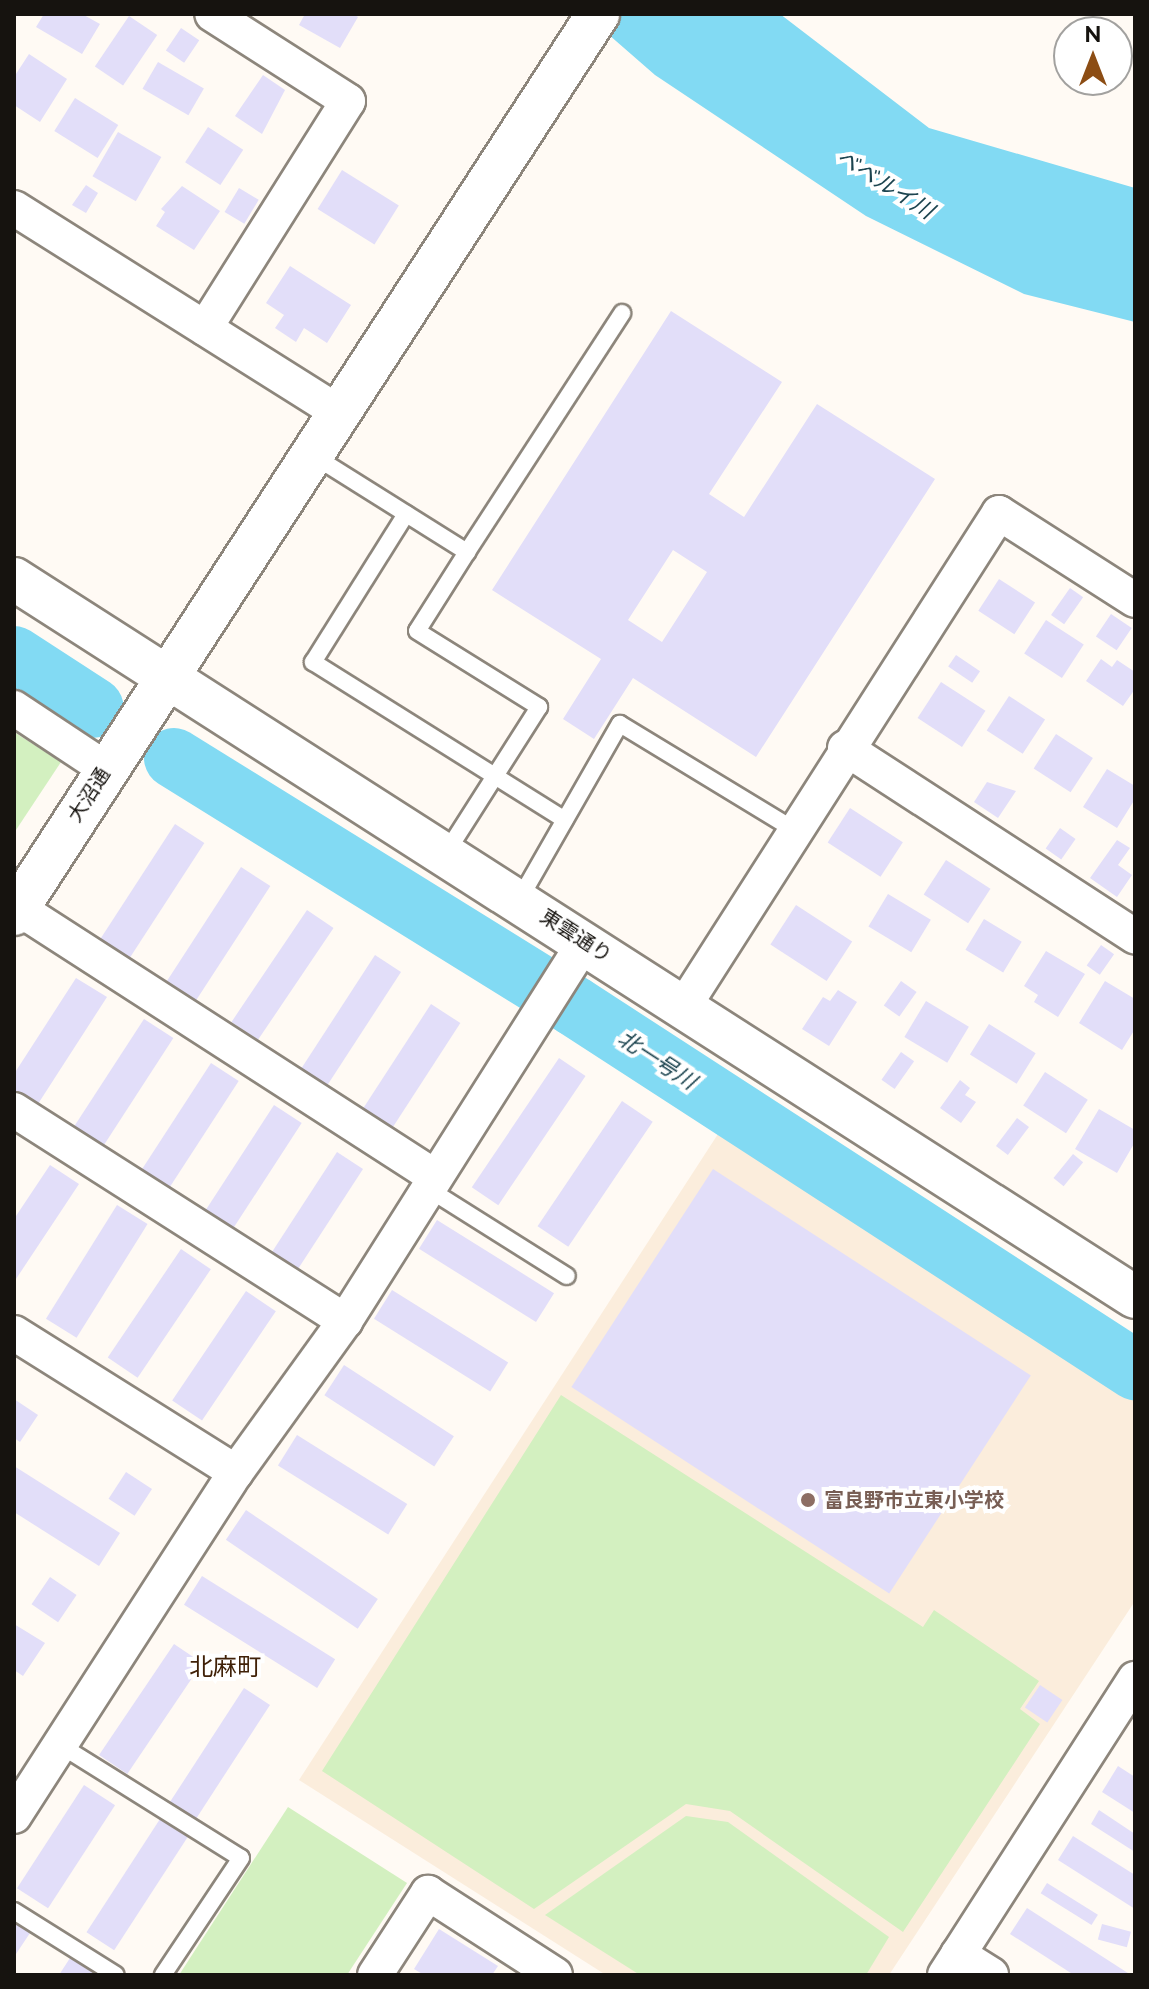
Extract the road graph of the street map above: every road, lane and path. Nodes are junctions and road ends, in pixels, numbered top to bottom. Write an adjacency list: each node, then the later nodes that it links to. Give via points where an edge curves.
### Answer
1 (212, 14): 5 (street, via 348,101)
2 (598, 14): 6 (street, 大沼通)
3 (14, 208): 5 (street)
4 (622, 313): 9 (lane)
5 (205, 328): 6 (street)
6 (341, 414): 7 (street, 大沼通)
7 (314, 456): 8 (lane); 12 (street, 大沼通)
8 (406, 514): 9 (lane); 16 (lane, via 313,662)
9 (467, 552): 16 (lane, via 417,631 539,707)
10 (14, 579): 12 (street, 東雲通り)
11 (1135, 600): 14 (street, via 999,513)
12 (167, 679): 15 (street, 大沼通); 19 (street, 東雲通り)
13 (14, 708): 15 (street)
14 (845, 748): 18 (street); 22 (street)
15 (106, 769): 21 (street, 大沼通)
16 (495, 776): 17 (lane); 19 (lane)
17 (565, 820): 18 (lane, via 620,724); 20 (lane)
18 (793, 829): 24 (street)
19 (446, 854): 20 (street, 東雲通り)
20 (519, 900): 23 (street, 東雲通り)
21 (16, 911): 26 (street)
22 (1135, 936)
23 (585, 942): 24 (street, 東雲通り); 26 (street)
24 (684, 1006): 28 (street, 東雲通り)
25 (14, 1110): 29 (street)
26 (431, 1182): 27 (lane); 29 (street)
27 (567, 1276)
28 (1135, 1297)
29 (345, 1321): 31 (street)
30 (14, 1333): 31 (street)
31 (236, 1472): 33 (street)
32 (1135, 1679): 36 (street)
33 (60, 1745): 34 (street); 38 (lane, via 241,1858)
34 (14, 1816)
35 (14, 1911): 37 (lane)
36 (951, 1964): 41 (street)
37 (116, 1975)
38 (163, 1975)
39 (375, 1975): 40 (street, via 428,1893)
40 (555, 1975)
41 (991, 1975)

